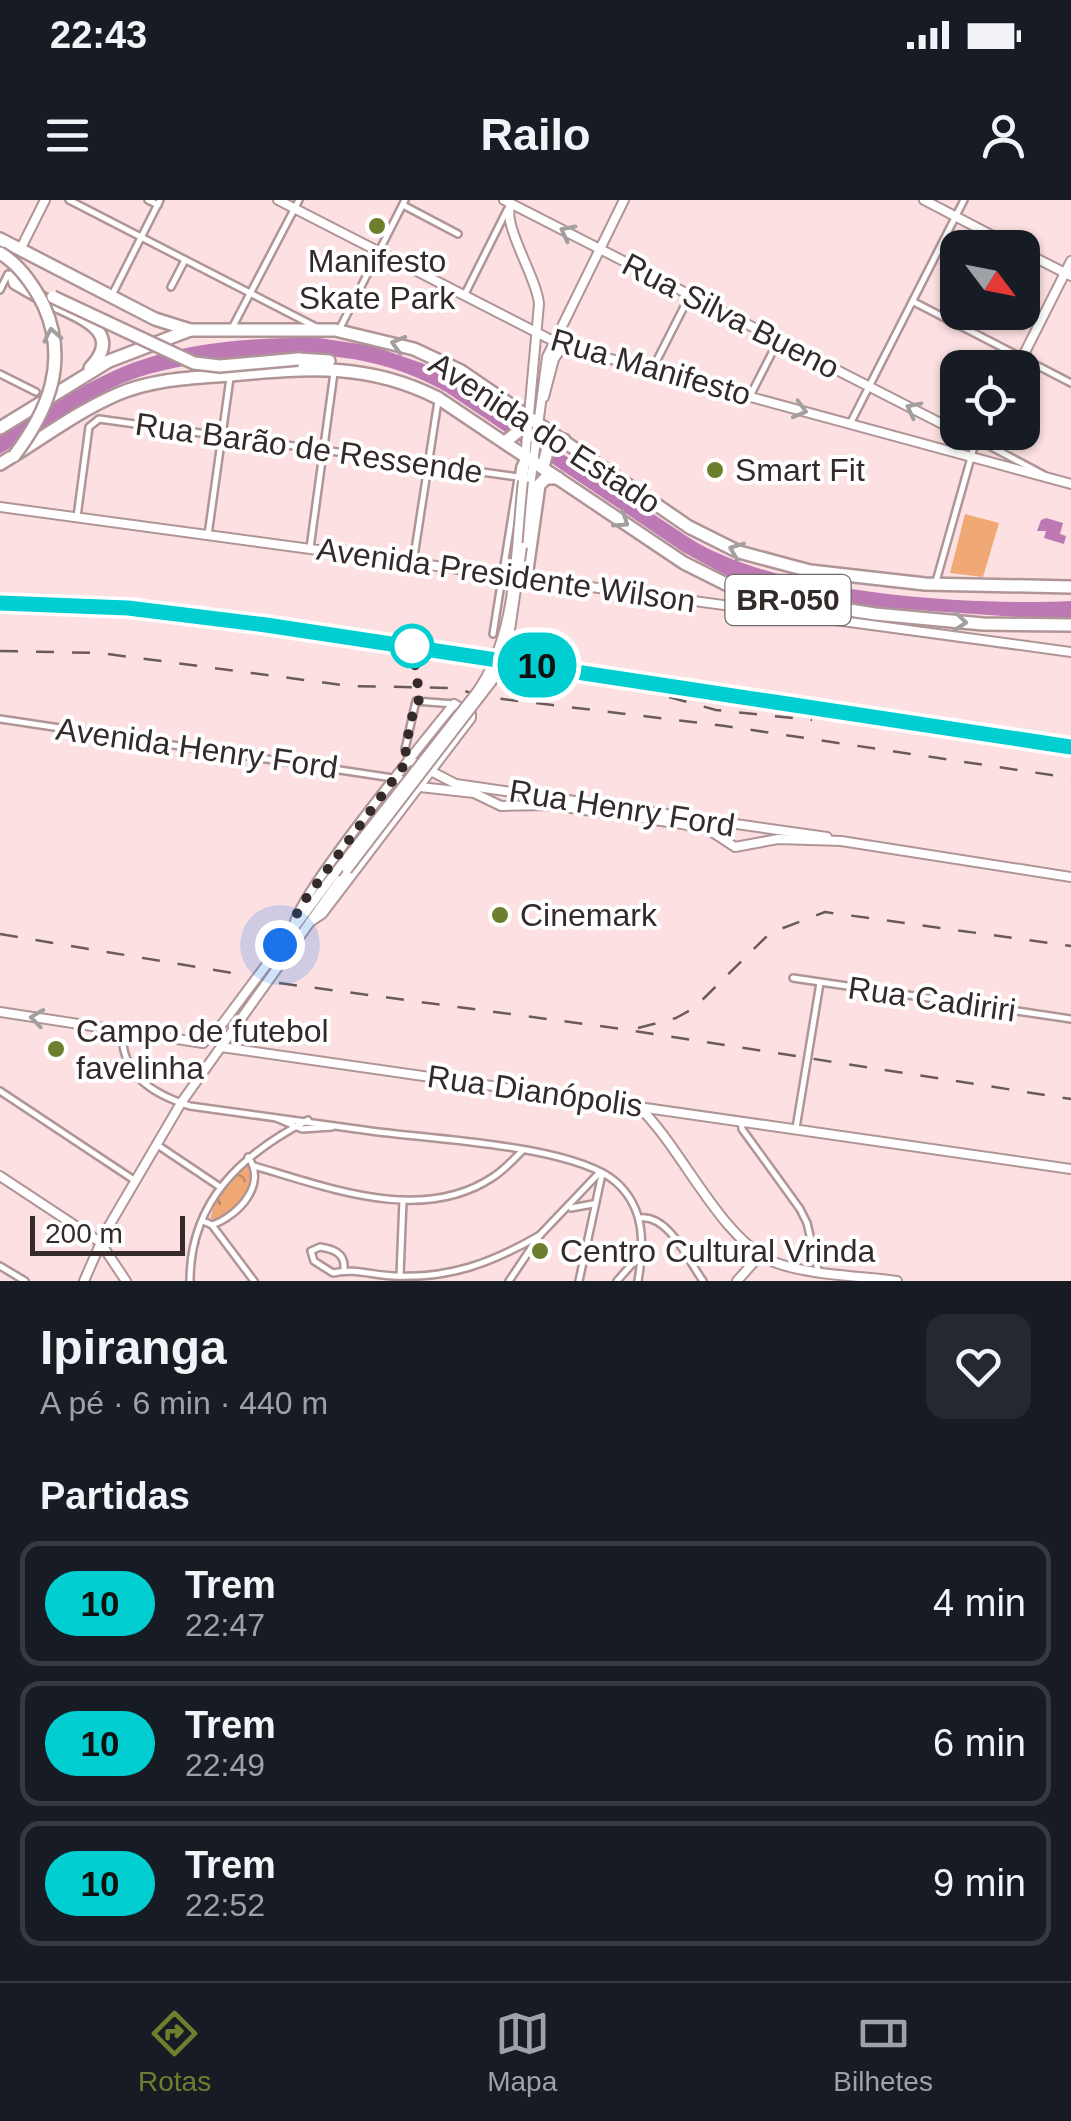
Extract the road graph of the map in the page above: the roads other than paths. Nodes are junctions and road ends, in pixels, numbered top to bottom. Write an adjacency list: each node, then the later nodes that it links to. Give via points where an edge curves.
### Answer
1 (45, 200): 20 (main road)
2 (69, 200): 17 (street)
3 (148, 200): 8 (street)
4 (278, 200): 10 (main road, Rua Manifesto)
5 (624, 200): 19 (main road)
6 (924, 200): 13 (main road)
7 (964, 200): 13 (street)
8 (159, 202): 17 (street)
9 (404, 203): 16 (street); 21 (street)
10 (297, 204): 21 (main road, Rua Manifesto); 30 (street)
11 (509, 204): 12 (main road, Rua Silva Bueno); 14 (main road); 33 (street)
12 (523, 210): 14 (main road, via 515,213); 19 (main road, Rua Silva Bueno, one-way to 12)
13 (956, 216): 15 (main road); 34 (street)
14 (512, 228): 39 (main road, via 537,288)
15 (983, 230)
16 (458, 234)
17 (141, 237): 23 (street); 32 (street)
18 (0, 239): 20 (highway, BR-050)
19 (599, 248): 31 (main road, Rua Silva Bueno); 41 (main road)
20 (20, 251): 26 (main road, bridge); 32 (highway, BR-050)
21 (379, 252): 33 (main road, Rua Manifesto); 38 (street)
22 (0, 253): 68 (highway, one-way to 22, bridge, via 46,404 56,350 40,297)
23 (185, 260): 28 (street); 30 (street)
24 (1040, 260): 27 (main road)
25 (1071, 261): 27 (main road)
26 (8, 272): 29 (street); 48 (highway, Avenida do Estado / BR-050, bridge, via 194,363 298,359); 51 (highway, via 15,283 99,332 99,358)
27 (1068, 274): 44 (main road)
28 (171, 287)
29 (0, 290)
30 (251, 294): 35 (street); 37 (street)
31 (690, 295): 40 (main road, Rua Silva Bueno); 46 (street)
32 (111, 296): 36 (highway, BR-050)
33 (464, 296): 39 (main road, Rua Manifesto)
34 (912, 302): 43 (street); 53 (street)
35 (319, 329): 37 (highway, Avenida do Estado / BR-050); 38 (highway, Avenida do Estado / BR-050)
36 (190, 330): 37 (highway, Avenida do Estado / BR-050); 51 (highway, Avenida do Estado)
37 (231, 330)
38 (339, 330): 58 (highway, Avenida do Estado / BR-050, one-way to 38, via 436,358)
39 (536, 333): 41 (main road, Rua Manifesto); 58 (main road)
40 (779, 340): 53 (main road, Rua Silva Bueno); 55 (street)
41 (552, 341): 42 (main road, Rua Manifesto); 57 (main road)
42 (563, 346): 46 (main road, Rua Manifesto); 57 (main road)
43 (996, 350)
44 (1026, 350)
45 (335, 368): 48 (highway, Avenida do Estado); 50 (highway, Avenida do Estado); 65 (street)
46 (657, 371): 55 (main road, Rua Manifesto)
47 (1040, 371): 52 (street)
48 (367, 372): 56 (highway, Avenida do Estado / BR-050)
49 (0, 374): 54 (street)
50 (231, 375): 62 (street); 68 (highway, Avenida do Estado, via 127,391)
51 (80, 378): 61 (highway, Avenida do Estado)
52 (1071, 383)
53 (869, 386): 59 (main road, Rua Silva Bueno, one-way to 53); 60 (street)
54 (36, 392)
55 (750, 396): 60 (main road, Rua Manifesto, one-way to 60)
56 (438, 398): 64 (highway, Avenida do Estado / BR-050); 72 (street)
57 (541, 402): 58 (main road)
58 (531, 418): 63 (highway, Avenida do Estado / BR-050); 64 (highway); 70 (main road)
59 (940, 423)
60 (850, 424): 69 (main road, Rua Manifesto)
61 (0, 428)
62 (222, 436): 65 (street, Rua Barão de Ressende); 78 (street, Rua Barão de Ressende, via 99,419 89,428); 79 (street)
63 (564, 440): 70 (highway); 84 (highway, Avenida do Estado / BR-050, one-way to 63, via 810,571 726,547)
64 (506, 442): 70 (highway, Avenida do Estado / BR-050)
65 (323, 449): 72 (street, Rua Barão de Ressende); 80 (street)
66 (973, 450): 69 (street)
67 (998, 450): 73 (street, Rua Manifesto)
68 (14, 456): 71 (highway, Avenida do Estado)
69 (971, 457): 73 (main road, Rua Manifesto); 84 (street)
70 (537, 463): 74 (highway, Avenida do Estado / BR-050); 75 (highway); 75 (main road)
71 (0, 464)
72 (430, 464): 75 (street, Rua Barão de Ressende); 81 (street)
73 (1046, 477): 76 (main road, Rua Manifesto)
74 (558, 478): 83 (highway, via 539,485); 86 (highway, Avenida do Estado / BR-050, one-way to 86, via 693,568 752,593 908,617)
75 (524, 481): 82 (street); 100 (main road, bridge, via 495,662); 104 (main road, bridge, via 512,625 501,663)
76 (1071, 484)
77 (0, 506): 78 (main road, Avenida Presidente Wilson)
78 (76, 517): 79 (main road, Avenida Presidente Wilson)
79 (208, 535): 80 (main road, Avenida Presidente Wilson)
80 (310, 548): 81 (main road, Avenida Presidente Wilson)
81 (414, 563): 82 (main road, Avenida Presidente Wilson)
82 (503, 574): 83 (main road, Avenida Presidente Wilson); 87 (street)
83 (526, 577): 88 (main road, Avenida Presidente Wilson)
84 (935, 585): 85 (highway, Avenida do Estado / BR-050)
85 (1071, 588)
86 (1071, 625)
87 (492, 634)
88 (1071, 652)
89 (454, 704): 91 (main road); 91 (street, via 416,702); 92 (main road, via 472,717)
90 (0, 719): 93 (street, Avenida Henry Ford)
91 (408, 760): 92 (main road, Rua Henry Ford); 93 (main road)
92 (432, 770): 94 (main road); 95 (main road, Rua Henry Ford, via 450,782)
93 (394, 778): 94 (main road); 102 (main road)
94 (420, 787): 96 (main road, via 470,792); 104 (main road)
95 (504, 791): 96 (main road, via 497,797); 97 (main road, Rua Henry Ford)
96 (501, 806): 99 (main road, via 550,805 682,824)
97 (738, 826): 98 (main road, Rua Henry Ford); 99 (main road, via 746,836)
98 (841, 842): 99 (main road, via 778,839); 101 (main road)
99 (738, 847)
100 (335, 873): 102 (main road); 103 (main road)
101 (1071, 877)
102 (311, 891): 103 (main road)
103 (305, 906): 104 (main road); 106 (main road)
104 (308, 925): 108 (main road)
105 (793, 978): 107 (street, Rua Cadiriri)
106 (252, 983): 108 (main road); 111 (main road)
107 (820, 983): 110 (street, Rua Cadiriri); 125 (street)
108 (260, 992): 114 (main road)
109 (0, 1012): 112 (main road, Rua Dianópolis, one-way to 109)
110 (1071, 1019)
111 (223, 1022): 113 (main road); 114 (main road, via 216,1038)
112 (122, 1030): 113 (main road, Rua Dianópolis); 116 (street, via 122,1054 131,1072)
113 (203, 1043): 114 (main road, Rua Dianópolis)
114 (221, 1047): 116 (main road); 117 (main road, Rua Dianópolis)
115 (0, 1091): 133 (street)
116 (180, 1103): 119 (street); 126 (main road)
117 (637, 1105): 118 (main road, Rua Dianópolis); 123 (main road)
118 (666, 1109): 121 (main road, Rua Dianópolis); 123 (main road)
119 (276, 1118): 120 (street); 124 (street)
120 (308, 1120): 122 (street); 124 (street)
121 (741, 1121): 125 (main road, Rua Dianópolis); 149 (street, via 808,1223)
122 (335, 1126): 124 (street); 127 (street)
123 (657, 1126): 145 (main road, via 728,1223)
124 (293, 1128): 128 (street)
125 (796, 1128): 130 (main road, Rua Dianópolis)
126 (156, 1143): 133 (main road); 134 (street)
127 (522, 1151): 131 (street); 137 (street, via 493,1178 468,1189)
128 (248, 1156): 129 (street); 134 (street)
129 (254, 1166): 137 (street, via 336,1190); 142 (street, via 244,1202)
130 (1071, 1168)
131 (601, 1173): 135 (street); 136 (street); 140 (street, via 625,1192)
132 (0, 1176): 144 (main road)
133 (134, 1180): 144 (main road)
134 (220, 1187): 141 (street)
135 (583, 1191): 136 (street); 139 (street)
136 (596, 1193): 138 (street)
137 (404, 1200): 150 (street)
138 (594, 1204): 139 (street); 158 (street)
139 (564, 1212): 143 (street)
140 (639, 1218): 146 (street); 161 (street, via 662,1224)
141 (202, 1221): 142 (street); 154 (street)
142 (212, 1225): 155 (street)
143 (540, 1235): 150 (street, via 471,1269); 157 (street)
144 (100, 1242): 152 (main road); 153 (main road)
145 (762, 1254): 149 (main road); 162 (main road)
146 (642, 1259): 159 (street); 160 (street)
147 (1, 1268): 151 (street)
148 (340, 1270): 148 (street, via 338,1252 314,1248 314,1261 328,1272); 150 (street); 156 (street)
149 (818, 1270): 163 (main road); 164 (main road)
150 (400, 1276)
151 (24, 1281)
152 (84, 1281)
153 (126, 1281)
154 (190, 1281)
155 (254, 1281)
156 (345, 1281)
157 (509, 1281)
158 (578, 1281)
159 (617, 1281)
160 (638, 1281)
161 (703, 1281)
162 (736, 1281)
163 (820, 1281)
164 (897, 1281)

